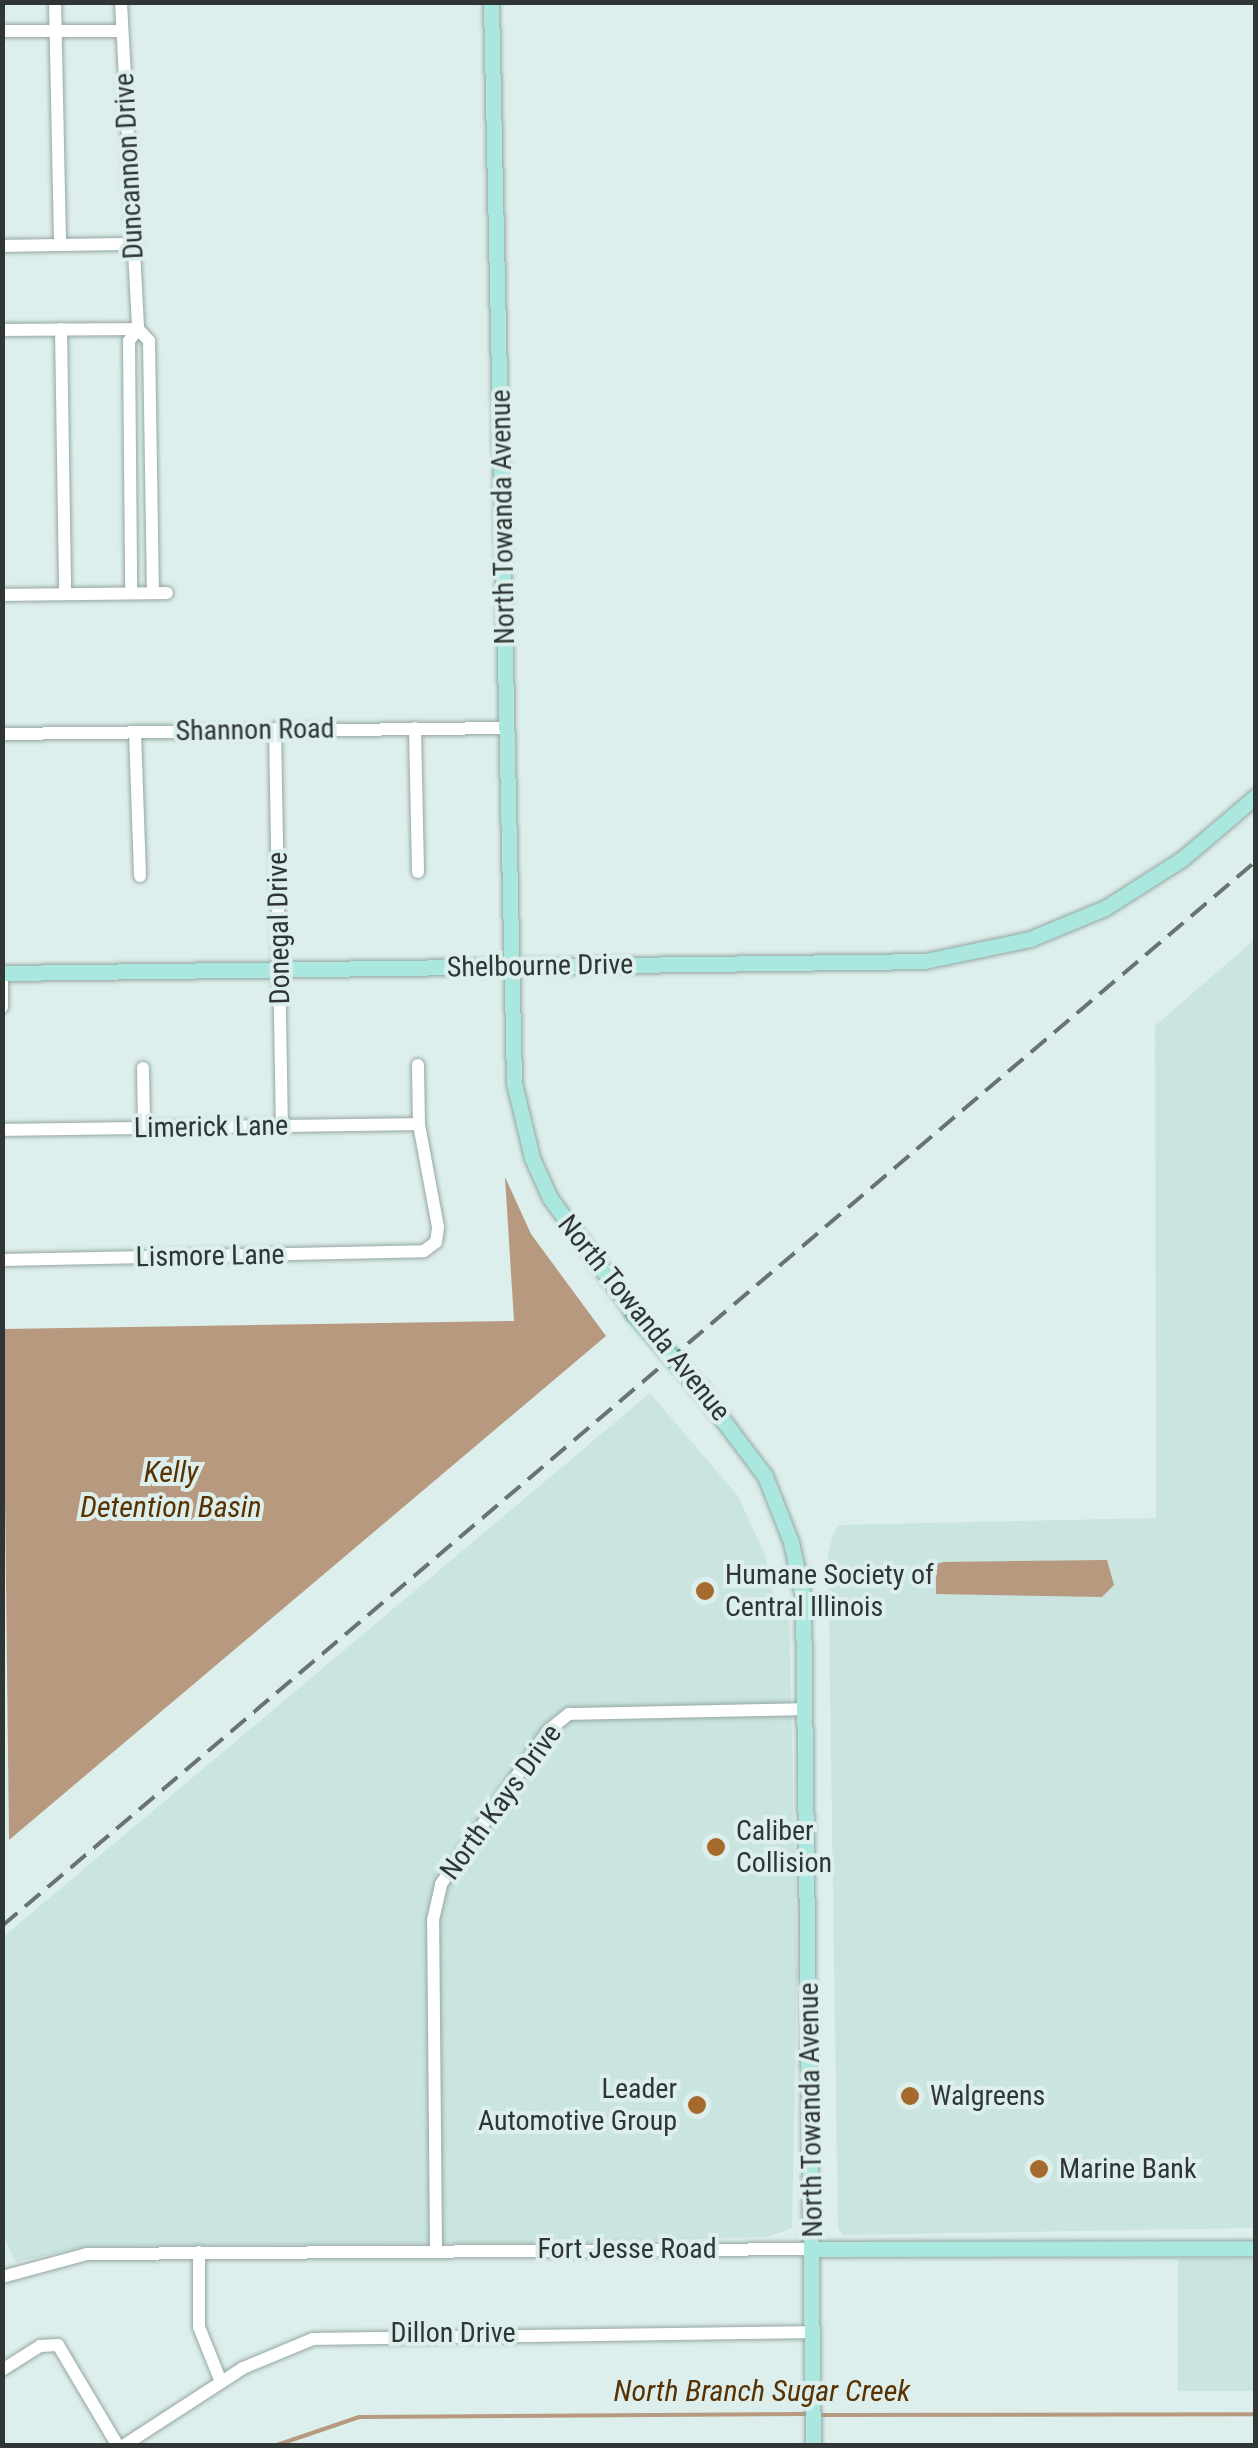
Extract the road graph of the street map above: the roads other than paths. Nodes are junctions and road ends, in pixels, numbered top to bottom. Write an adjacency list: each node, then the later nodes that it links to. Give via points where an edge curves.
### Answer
1 (55, 2): 4 (street)
2 (122, 2): 6 (street, Duncannon Drive)
3 (492, 2): 17 (main road, North Towanda Avenue)
4 (56, 30): 5 (street); 6 (street); 9 (street)
5 (2, 31)
6 (122, 31): 7 (street, Duncannon Drive)
7 (134, 244): 9 (street); 11 (street, Duncannon Drive)
8 (2, 246): 9 (street)
9 (60, 246)
10 (61, 328): 11 (street); 12 (street); 14 (street)
11 (138, 328): 13 (street, Duncannon Drive, via 129,341); 13 (street, Duncannon Drive, via 149,341 160,593)
12 (2, 330)
13 (131, 593): 14 (street)
14 (65, 594): 15 (street)
15 (2, 595)
16 (415, 728): 17 (street, Shannon Road); 18 (street, Shannon Road); 22 (street)
17 (507, 728): 24 (main road, North Towanda Avenue)
18 (275, 729): 19 (street, Shannon Road); 25 (street, Donegal Drive)
19 (136, 732): 20 (street, Shannon Road); 23 (street)
20 (2, 734)
21 (1256, 796): 24 (main road, Shelbourne Drive, via 1141,887 1072,923 998,948 925,961)
22 (418, 872)
23 (140, 876)
24 (511, 966): 25 (main road, Shelbourne Drive); 35 (main road, North Towanda Avenue, bridge, via 514,1083 532,1158 573,1236 765,1476 791,1542 803,1597)
25 (279, 970): 26 (main road, Shelbourne Drive); 31 (street, Donegal Drive)
26 (2, 972): 27 (street)
27 (2, 1007)
28 (418, 1066): 30 (street)
29 (143, 1068): 32 (street)
30 (419, 1124): 31 (street, Limerick Lane); 34 (street, Lismore Lane, via 438,1234 430,1248 417,1253)
31 (282, 1126): 32 (street, Limerick Lane)
32 (144, 1128): 33 (street, Limerick Lane)
33 (2, 1130)
34 (2, 1260)
35 (806, 1709): 37 (street, North Kays Drive, via 569,1714 549,1730 441,1884 434,1920); 38 (main road, North Towanda Avenue)
36 (1256, 2248): 38 (main road, Fort Jesse Road)
37 (436, 2250): 38 (street, Fort Jesse Road); 39 (street, Fort Jesse Road)
38 (813, 2250): 41 (main road, North Towanda Avenue)
39 (199, 2252): 40 (street, Fort Jesse Road, via 86,2254); 43 (street, via 199,2328)
40 (2, 2276)
41 (813, 2332): 43 (street, Dillon Drive, via 335,2335 285,2347); 45 (main road, North Towanda Avenue)
42 (2, 2370): 44 (street, via 54,2344)
43 (220, 2382): 44 (street, Dillon Drive)
44 (121, 2446)
45 (813, 2446)

